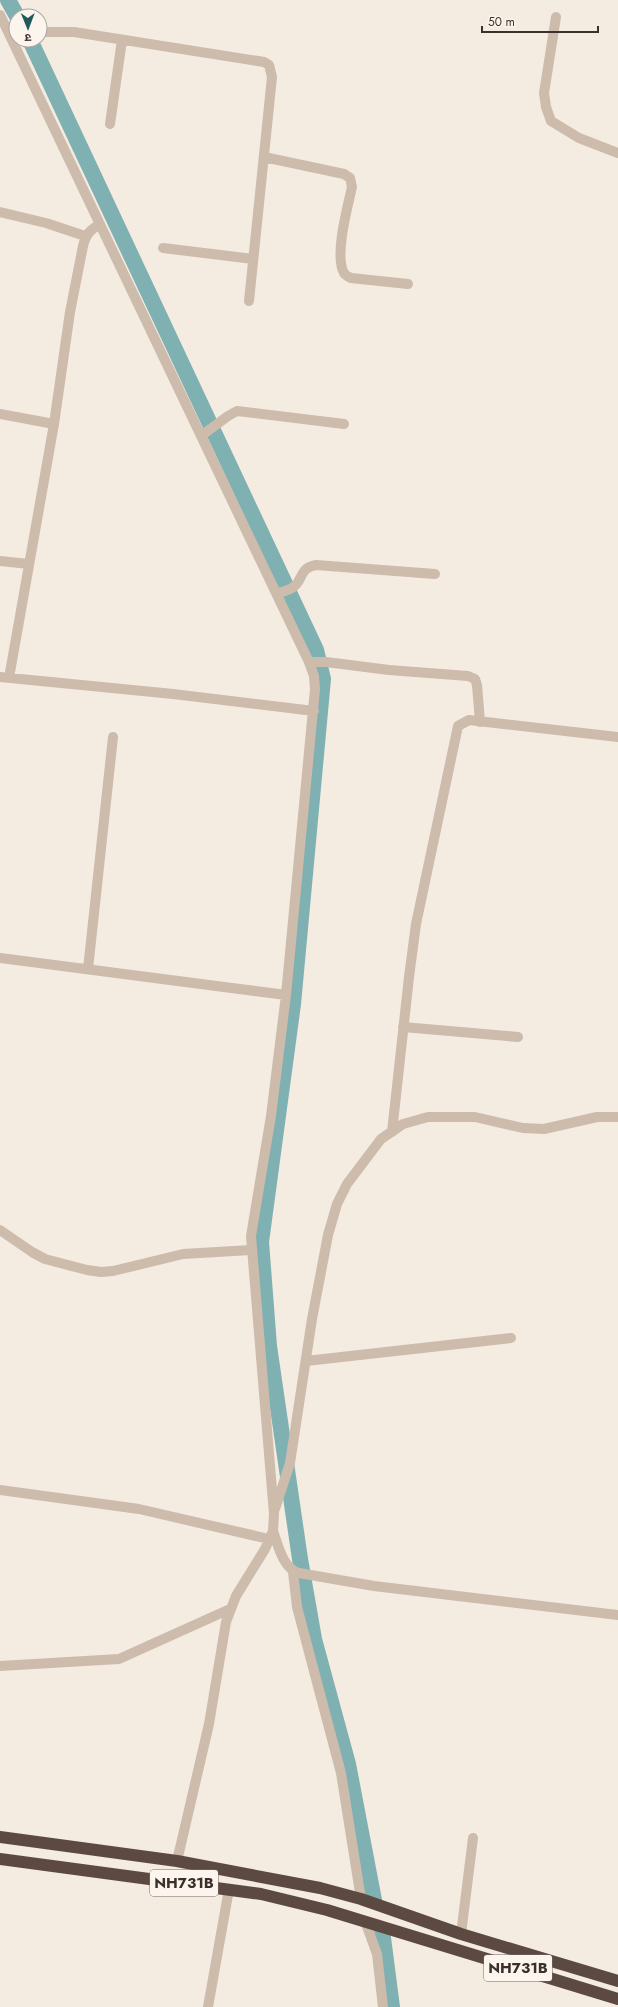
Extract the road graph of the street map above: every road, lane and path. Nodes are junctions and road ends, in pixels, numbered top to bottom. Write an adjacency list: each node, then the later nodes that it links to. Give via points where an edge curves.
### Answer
1 (0, 15): 3 (street)
2 (556, 16): 8 (street, via 544,93 551,121 580,138)
3 (8, 31)
4 (48, 32): 5 (street, via 74,32)
5 (122, 40): 7 (street); 9 (street, via 264,62 269,65 272,77)
6 (16, 48): 11 (street)
7 (110, 124)
8 (618, 153)
9 (264, 157): 14 (street); 15 (street, via 344,174 350,178 352,187 341,239 344,273 351,278)
10 (0, 212): 12 (street)
11 (100, 224): 12 (street); 20 (street)
12 (85, 236): 18 (street, via 70,312)
13 (163, 248): 14 (street)
14 (253, 259): 16 (street)
15 (408, 284)
16 (249, 301)
17 (0, 414): 18 (street)
18 (54, 424): 22 (street)
19 (344, 424): 20 (street, via 238,411 232,412)
20 (204, 434): 24 (street)
21 (0, 561): 22 (street)
22 (29, 564): 26 (street)
23 (435, 574): 24 (street, via 316,565 303,570)
24 (284, 591): 25 (street)
25 (312, 662): 27 (street); 28 (street, via 468,676 475,679 477,685)
26 (4, 678): 27 (street)
27 (314, 711): 33 (street)
28 (480, 722): 30 (street); 34 (street, via 470,720 458,726 416,924)
29 (113, 736): 32 (street)
30 (618, 737)
31 (0, 958): 32 (street)
32 (88, 969): 33 (street)
33 (286, 995): 39 (street)
34 (403, 1027): 35 (street); 37 (street)
35 (518, 1037)
36 (618, 1118): 37 (street, via 597,1117 544,1129 523,1128 475,1117 428,1117 403,1124)
37 (392, 1132): 41 (street, via 377,1145 347,1184 337,1204 328,1235)
38 (0, 1230): 39 (street, via 45,1259 101,1272 183,1254)
39 (251, 1250): 43 (street)
40 (510, 1338): 41 (street)
41 (306, 1361): 43 (street, via 290,1463)
42 (0, 1490): 44 (street, via 140,1508)
43 (274, 1514): 44 (street)
44 (271, 1535): 45 (street, via 288,1567); 46 (street)
45 (299, 1573): 47 (street, via 374,1586); 54 (street, via 297,1608 341,1772)
46 (230, 1609): 48 (street, via 119,1659); 52 (street, via 209,1724)
47 (618, 1615)
48 (0, 1666)
49 (0, 1836): 52 (highway)
50 (473, 1838): 56 (street)
51 (0, 1859): 53 (highway, NH731B)
52 (177, 1861): 54 (highway, via 320,1888)
53 (229, 1889): 55 (highway, NH731B, via 261,1894); 59 (street)
54 (361, 1899): 56 (highway)
55 (365, 1921): 58 (highway, NH731B); 60 (street, via 377,1954)
56 (461, 1934): 57 (highway, NH731B)
57 (618, 1981)
58 (618, 1999)
59 (208, 2007)
60 (383, 2007)

